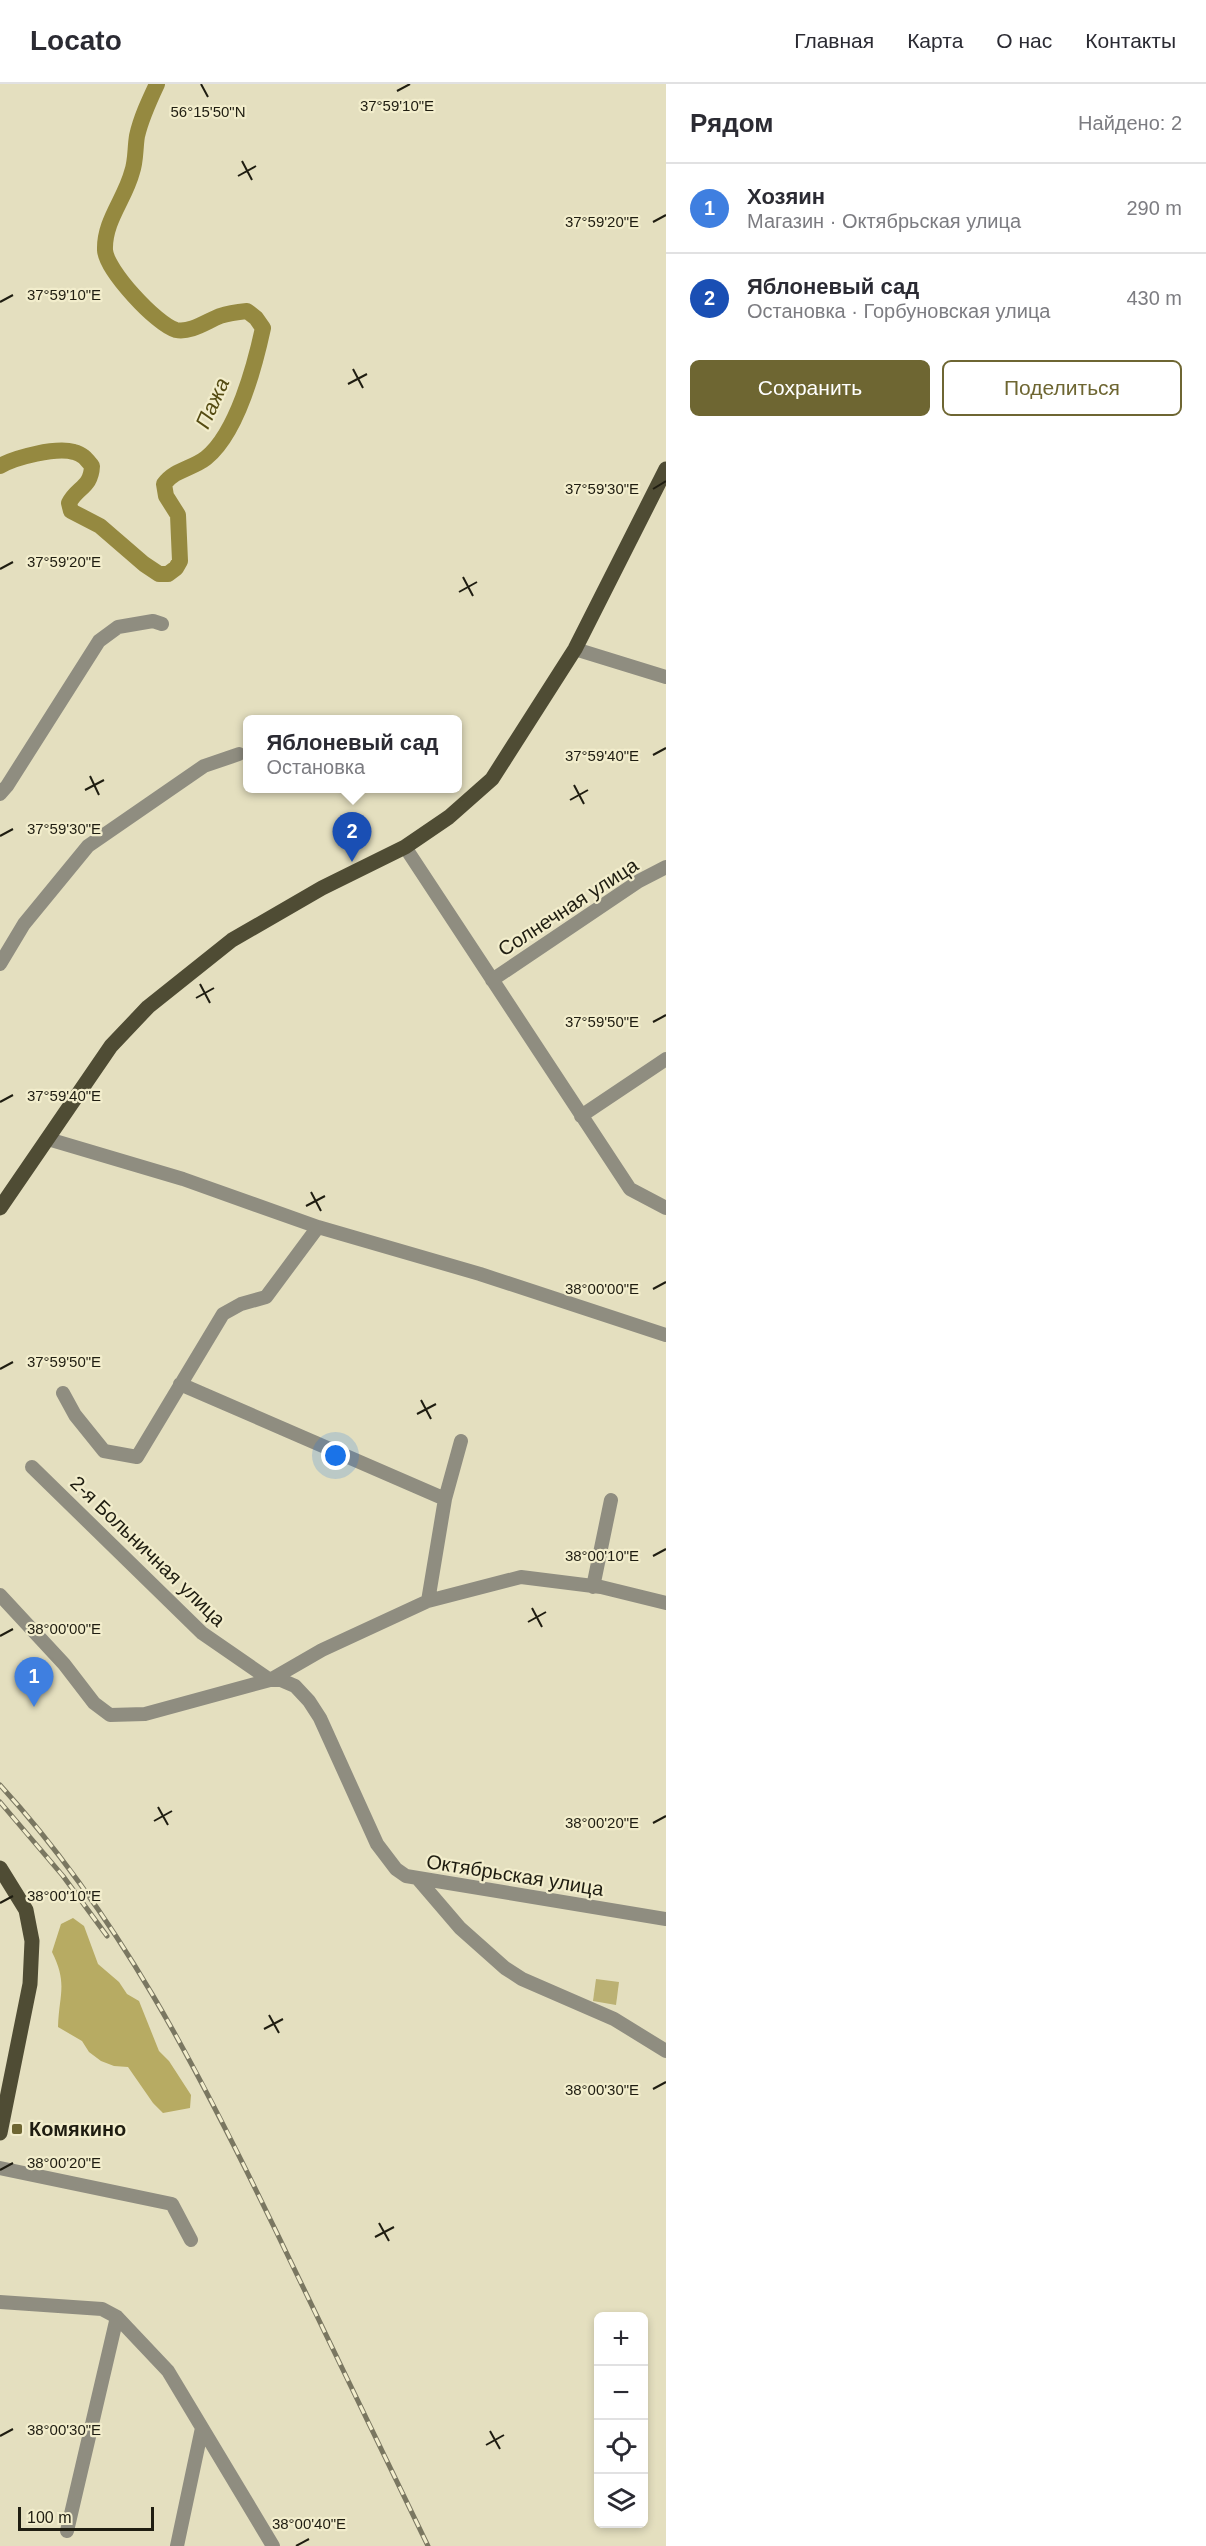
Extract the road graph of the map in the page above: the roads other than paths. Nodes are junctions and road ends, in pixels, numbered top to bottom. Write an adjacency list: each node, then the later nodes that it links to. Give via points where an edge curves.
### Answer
1 (666, 469): 3 (main road)
2 (162, 624): 6 (street, via 153,621 118,627 99,642)
3 (575, 649): 4 (street); 7 (main road, via 492,779)
4 (666, 677)
5 (239, 754): 9 (street, via 204,766 88,846 24,924)
6 (0, 794)
7 (405, 847): 10 (street); 13 (main road, via 322,888 232,940 148,1007 111,1047)
8 (666, 867): 10 (street, Солнечная улица, via 639,880)
9 (0, 964)
10 (492, 981): 12 (street)
11 (666, 1059): 12 (street)
12 (580, 1116): 15 (street, via 630,1189)
13 (48, 1139): 14 (main road); 16 (street, via 183,1179)
14 (0, 1208)
15 (666, 1208)
16 (318, 1227): 17 (street, via 480,1274); 18 (street, via 266,1297 223,1314)
17 (666, 1335)
18 (180, 1384): 19 (street, via 138,1457 104,1451); 22 (street)
19 (63, 1393)
20 (461, 1441): 22 (street)
21 (32, 1467): 28 (street, 2-я Больничная улица, via 202,1633)
22 (445, 1499): 26 (street)
23 (611, 1500): 24 (street)
24 (593, 1587): 26 (street, via 521,1577); 27 (street)
25 (0, 1595): 28 (street, via 52,1650 94,1703 116,1716 152,1713)
26 (428, 1601): 28 (street, via 322,1650)
27 (666, 1603)
28 (270, 1680): 30 (street, Октябрьская улица, via 287,1682 303,1693 320,1718 377,1844 396,1869)
29 (0, 1868): 33 (main road, via 26,1910 32,1941 30,1984)
30 (418, 1879): 31 (street, Октябрьская улица); 32 (street, via 460,1928 505,1968 614,2019)
31 (666, 1920)
32 (666, 2051)
33 (0, 2133)
34 (0, 2168): 35 (street, via 172,2204)
35 (191, 2240)
36 (0, 2302): 37 (street, via 102,2309)
37 (117, 2317): 38 (street, via 168,2371); 39 (street)
38 (202, 2428): 40 (street); 41 (street)
39 (67, 2531)
40 (177, 2546)
41 (273, 2546)

